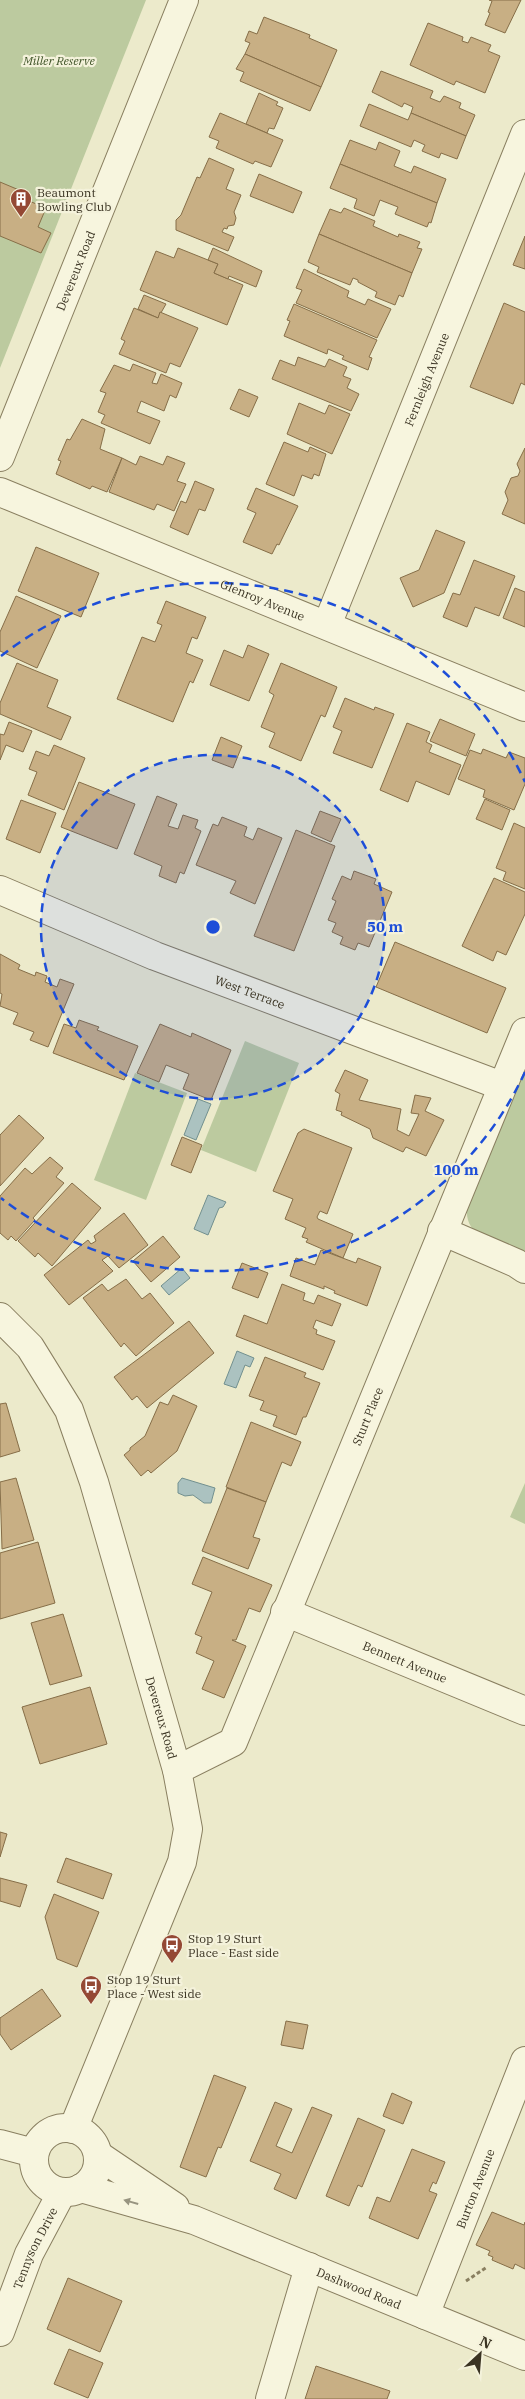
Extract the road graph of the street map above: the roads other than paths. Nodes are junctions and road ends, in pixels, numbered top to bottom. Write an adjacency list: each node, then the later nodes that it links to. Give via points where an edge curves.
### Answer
1 (184, 0): 3 (street, Devereux Road)
2 (525, 134): 5 (street, Fernleigh Avenue)
3 (3, 440)
4 (0, 492): 5 (street, Glenroy Avenue)
5 (327, 625): 6 (street, Glenroy Avenue)
6 (525, 707)
7 (0, 890): 9 (street, West Terrace, via 155,956)
8 (525, 1032): 9 (street, Sturt Place)
9 (502, 1086): 10 (street, Sturt Place)
10 (442, 1231): 11 (street); 13 (street, Sturt Place)
11 (525, 1269)
12 (0, 1317): 15 (street, Devereux Road, via 30,1348 69,1410 94,1482)
13 (285, 1612): 14 (street, Bennett Avenue); 15 (street, Sturt Place, via 233,1742)
14 (525, 1711)
15 (177, 1770): 17 (street, Devereux Road, via 188,1828 182,1862)
16 (525, 2061): 24 (street, Burton Avenue)
17 (73, 2129): 19 (street, via 63,2128 49,2133); 20 (street, via 87,2136)
18 (0, 2144): 19 (street)
19 (34, 2153): 21 (street, via 37,2174 52,2189)
20 (98, 2155): 21 (street, via 95,2174); 22 (street)
21 (72, 2190): 22 (street, one-way to 21); 25 (street, Tennyson Drive, via 29,2254)
22 (194, 2220): 23 (street, Dashwood Road)
23 (309, 2267): 24 (street, Dashwood Road); 27 (street)
24 (425, 2315): 26 (street, Dashwood Road)
25 (0, 2332)
26 (525, 2356)
27 (270, 2399)

